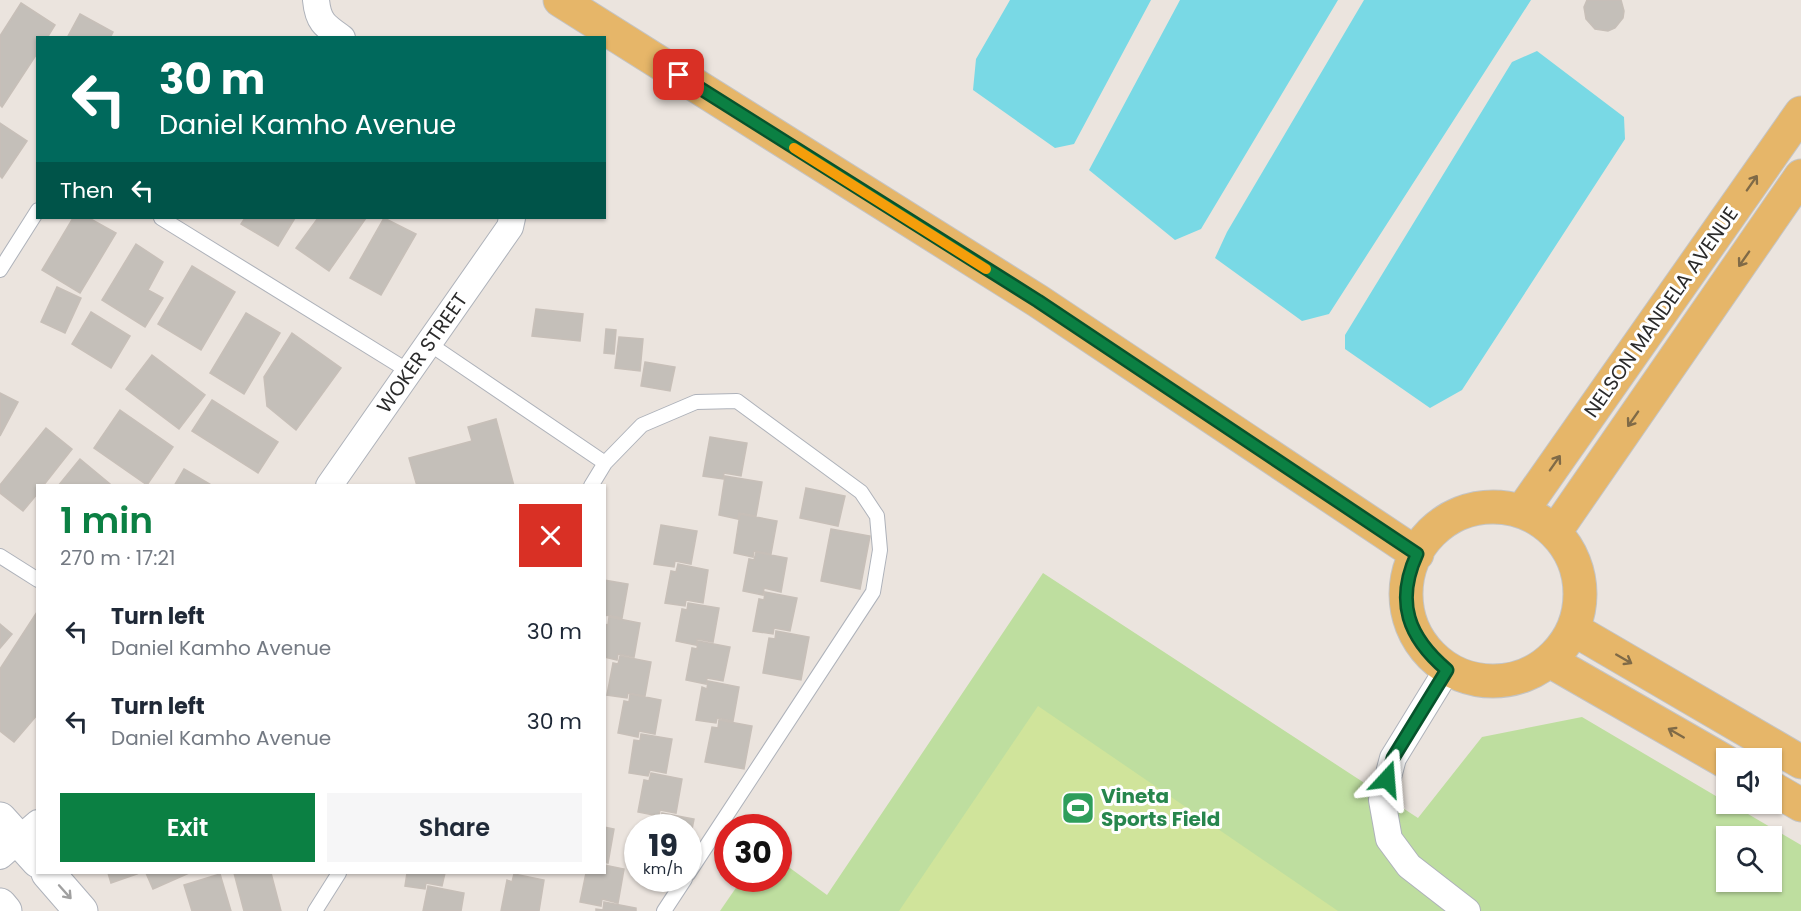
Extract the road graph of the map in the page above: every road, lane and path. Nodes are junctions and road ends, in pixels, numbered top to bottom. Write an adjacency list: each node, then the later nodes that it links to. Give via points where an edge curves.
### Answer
1 (316, 0): 3 (street, via 324,26)
2 (560, 0): 17 (main road, via 1038,301)
3 (339, 36)
4 (1801, 113): 15 (main road, NELSON MANDELA AVENUE, one-way to 4)
5 (1801, 176): 16 (main road, NELSON MANDELA AVENUE, one-way to 16)
6 (36, 213): 9 (lane)
7 (162, 219): 11 (lane)
8 (512, 219): 10 (street, WOKER STREET, via 510,227)
9 (0, 270)
10 (428, 343): 11 (street, WOKER STREET); 12 (lane)
11 (410, 372): 13 (street, WOKER STREET)
12 (605, 463): 14 (lane); 27 (lane, via 642,425 696,402 737,401 861,492 877,516 880,550 873,592)
13 (330, 484)
14 (592, 484)
15 (1522, 511): 16 (main road); 17 (main road, via 1482,507 1462,512 1429,535)
16 (1555, 532): 20 (main road, via 1570,554 1579,578 1580,604)
17 (1417, 554): 22 (main road, via 1408,574 1410,621 1419,642)
18 (0, 556): 19 (lane)
19 (36, 579)
20 (1573, 629): 21 (main road); 24 (main road, one-way to 24)
21 (1550, 661): 22 (main road, via 1529,675 1504,682 1478,681); 23 (main road, one-way to 21)
22 (1447, 670): 36 (street, via 1393,758 1382,800 1389,839 1409,866)
23 (1716, 756)
24 (1801, 762)
25 (1782, 794): 26 (main road)
26 (1801, 805)
27 (702, 853)
28 (49, 874): 33 (street, one-way to 33)
29 (338, 874): 34 (lane)
30 (676, 892): 35 (lane)
31 (0, 905): 32 (street)
32 (5, 911)
33 (81, 911)
34 (315, 911)
35 (664, 911)
36 (1467, 911)

